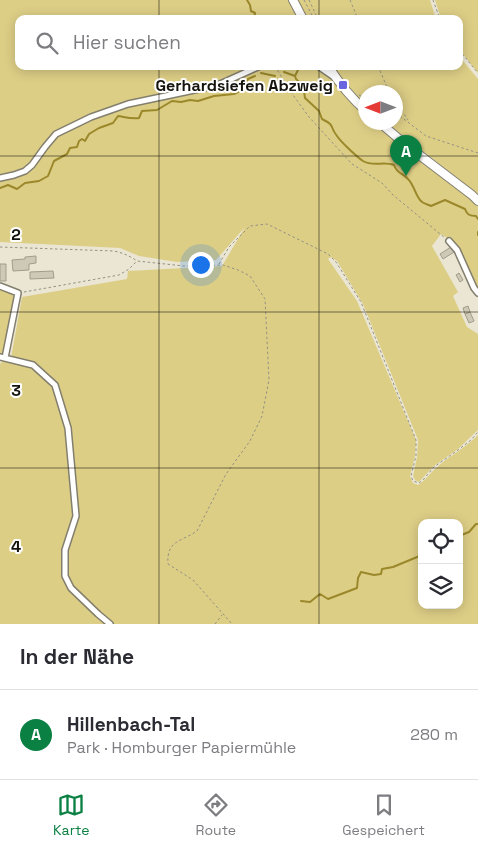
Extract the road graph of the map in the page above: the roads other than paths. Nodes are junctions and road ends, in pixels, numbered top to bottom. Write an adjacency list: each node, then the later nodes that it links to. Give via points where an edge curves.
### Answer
1 (293, 0): 2 (main road)
2 (301, 15)
3 (252, 70): 9 (street, via 218,86 128,104 91,117 56,134 25,170)
4 (324, 70): 6 (street)
5 (330, 70): 6 (main road)
6 (336, 79): 7 (main road)
7 (358, 104)
8 (388, 130): 10 (main road)
9 (0, 178)
10 (478, 201)
11 (450, 241): 13 (street)
12 (0, 286): 14 (street, via 18,293)
13 (478, 293)
14 (3, 358): 15 (street, via 33,365 55,385 68,428 76,516 65,550 65,576 71,588)
15 (110, 624)

